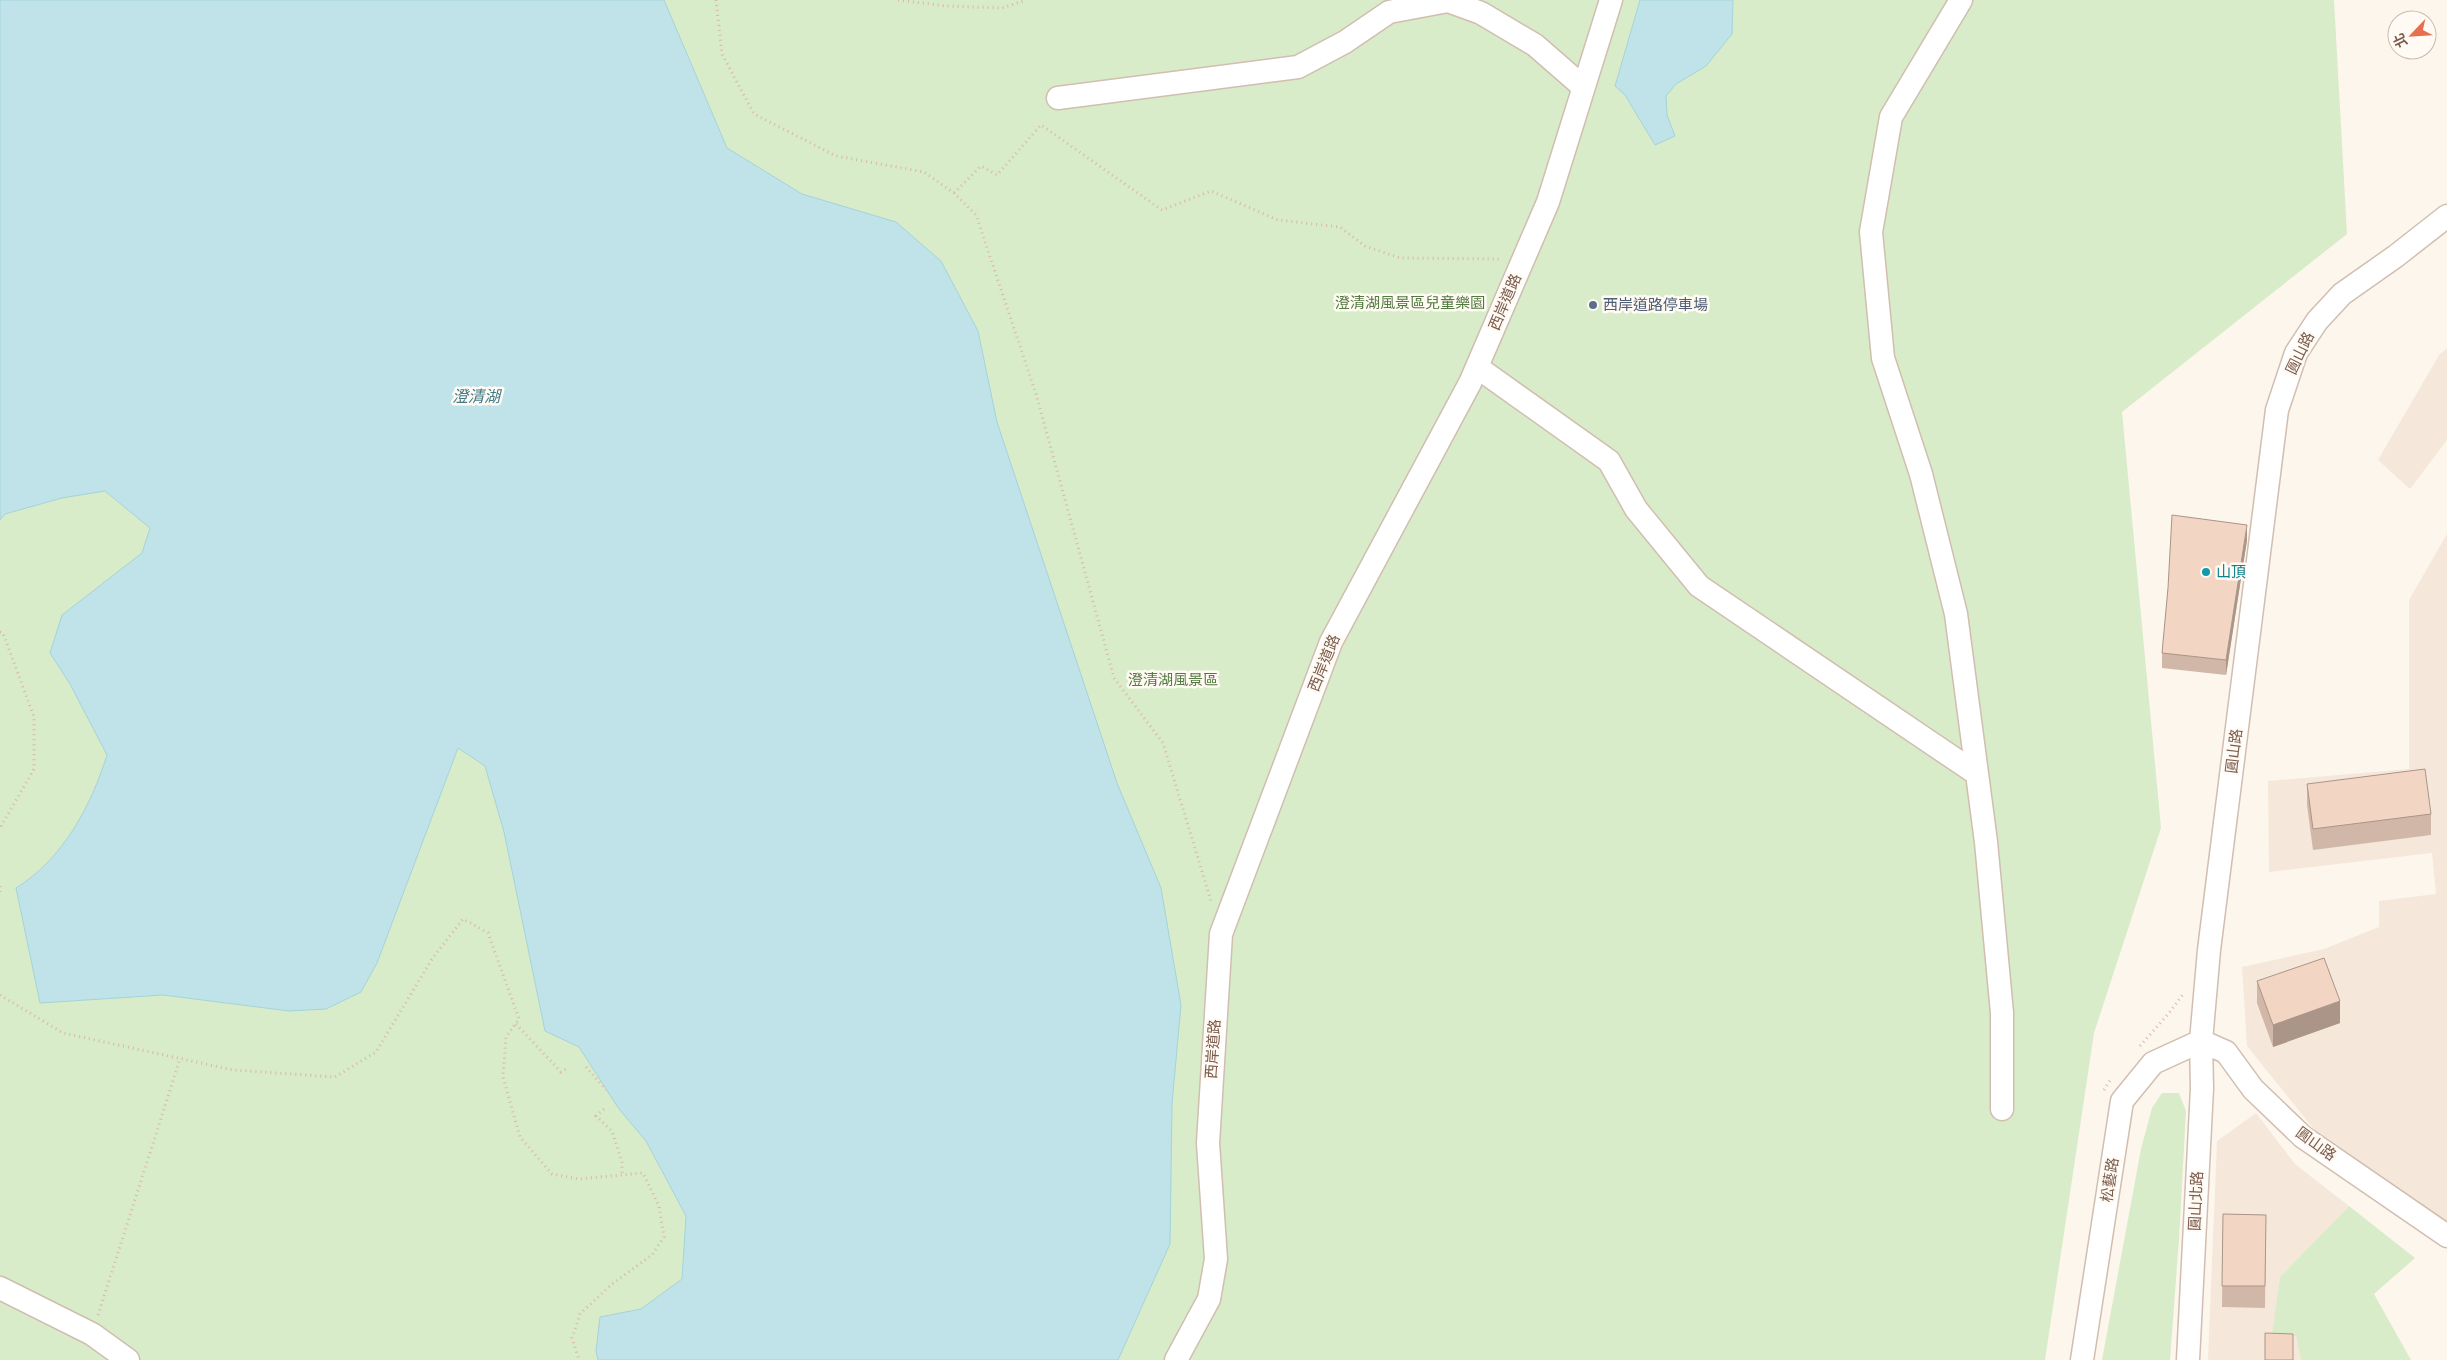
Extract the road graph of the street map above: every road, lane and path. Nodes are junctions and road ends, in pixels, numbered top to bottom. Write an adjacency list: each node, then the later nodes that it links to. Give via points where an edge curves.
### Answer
1 (716, 0): 8 (path, via 722,54 754,114 836,156 924,172)
2 (898, 0): 3 (path, via 1002,8)
3 (1026, 0)
4 (1612, 0): 6 (street, 西岸道路)
5 (1961, 0): 13 (street, via 1891,117 1871,232 1883,358 1921,474 1956,614)
6 (1582, 86): 7 (street, via 1535,44 1481,13 1448,1 1389,12 1346,42 1298,67); 10 (street, 西岸道路, via 1548,202)
7 (1058, 98)
8 (954, 193): 10 (path, via 981,166 998,175 1041,125 1162,210 1211,191 1278,220 1340,228 1365,246 1400,258); 17 (path, via 976,216 1036,394 1114,678 1163,743)
9 (2447, 216): 20 (street, 圓山路, via 2342,294 2316,321 2296,353 2277,410 2210,940)
10 (1523, 260): 11 (street, 西岸道路)
11 (1477, 367): 13 (street, via 1609,461 1636,509 1699,586); 33 (street, 西岸道路, via 1331,642 1221,934 1208,1143 1216,1259 1209,1299)
12 (0, 632): 14 (path, via 34,717 34,770)
13 (1977, 774): 26 (street, via 2002,1013)
14 (0, 828)
15 (0, 886): 16 (path)
16 (0, 894)
17 (1213, 909)
18 (0, 995): 21 (path, via 63,1033)
19 (516, 1024): 21 (path, via 520,1019 488,933 463,919 432,959 376,1052 336,1077 234,1070); 23 (path, via 561,1072); 27 (path, via 506,1037 503,1077 520,1137 552,1174 579,1179)
20 (2201, 1041): 28 (street, 圓山路, via 2226,1052 2253,1089 2303,1137); 34 (street, 松藝路, via 2153,1063 2122,1101); 35 (street, 圓山北路, via 2202,1088)
21 (180, 1058): 30 (path)
22 (586, 1067): 24 (path)
23 (566, 1069)
24 (606, 1090)
25 (604, 1109): 27 (path, via 596,1116 612,1131 622,1162)
26 (2002, 1109)
27 (622, 1175): 32 (path, via 643,1173 659,1206 664,1237 652,1255 612,1284 580,1314 572,1338)
28 (2447, 1236)
29 (0, 1288): 30 (street)
30 (92, 1334): 31 (street)
31 (128, 1360)
32 (579, 1360)
33 (1176, 1360)
34 (2082, 1360)
35 (2188, 1360)

